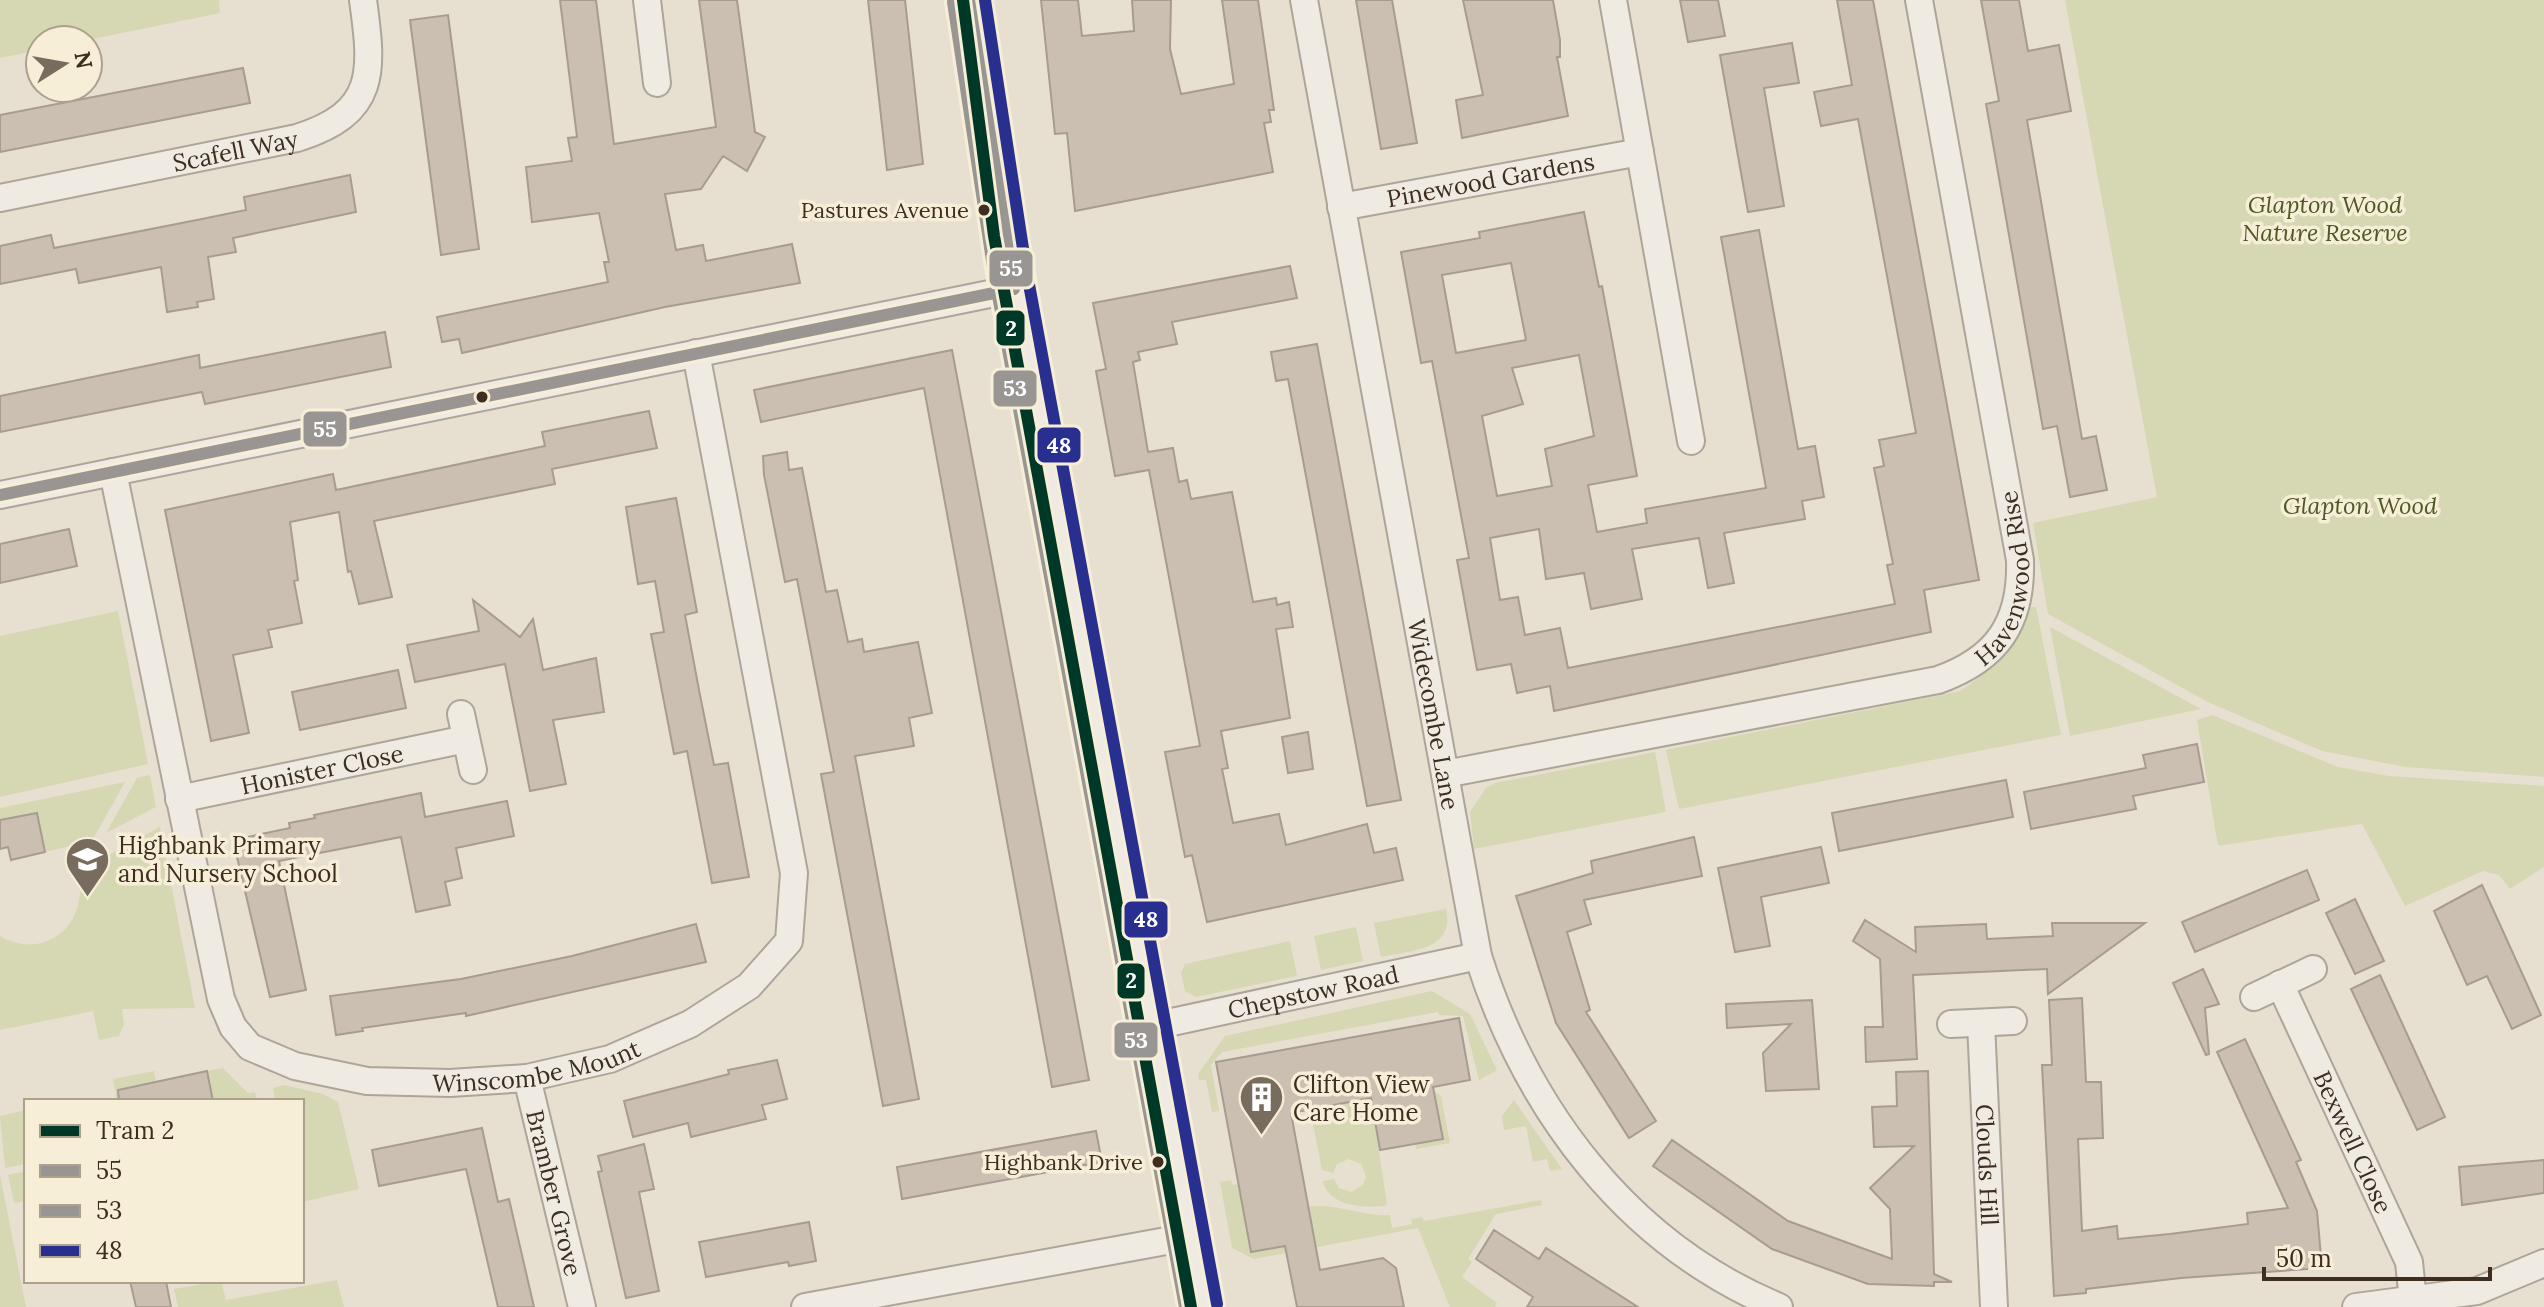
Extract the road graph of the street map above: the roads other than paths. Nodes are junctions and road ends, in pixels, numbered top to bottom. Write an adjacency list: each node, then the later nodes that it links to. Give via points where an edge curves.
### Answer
1 (363, 0): 9 (street, Scafell Way, via 371,57 364,90 335,122 316,133)
2 (647, 0): 7 (street)
3 (1304, 0): 10 (street, Widecombe Lane)
4 (1613, 0): 8 (street)
5 (1919, 0): 17 (street, Havenwood Rise, via 2020,560 2015,611 2001,638 1986,657 1938,680)
6 (972, 7): 11 (street)
7 (657, 83)
8 (1640, 152): 10 (street, Pinewood Gardens); 13 (street)
9 (0, 198)
10 (1341, 207): 17 (street, Widecombe Lane)
11 (1014, 289): 12 (street); 26 (street)
12 (696, 353): 14 (street); 27 (street, Winscombe Mount, via 794,873 789,941 749,986 690,1024 610,1059)
13 (1691, 441)
14 (113, 472): 15 (street); 18 (street, Winscombe Mount)
15 (0, 495)
16 (473, 770): 18 (street, Honister Close, via 464,727)
17 (1445, 774): 19 (street, Widecombe Lane)
18 (179, 799): 27 (street, Winscombe Mount, via 221,999 233,1027 250,1047 295,1066 367,1081)
19 (1478, 956): 26 (street, Chepstow Road); 34 (street, Widecombe Lane, via 1497,1015 1528,1076 1562,1133 1603,1185 1705,1268)
20 (2313, 969): 21 (street)
21 (2280, 984): 22 (street); 30 (street, Bexwell Close, via 2409,1262)
22 (2254, 997)
23 (2013, 1021): 24 (street)
24 (1981, 1023): 25 (street); 35 (street, Clouds Hill)
25 (1951, 1024)
26 (1149, 1027): 28 (street)
27 (527, 1078): 31 (street, Bramber Grove)
28 (1188, 1237): 32 (street); 33 (street)
29 (2544, 1263): 30 (street, via 2477,1291)
30 (2413, 1301): 36 (street)
31 (582, 1307)
32 (805, 1307)
33 (1201, 1307)
34 (1779, 1307)
35 (1994, 1307)
36 (2356, 1307)

